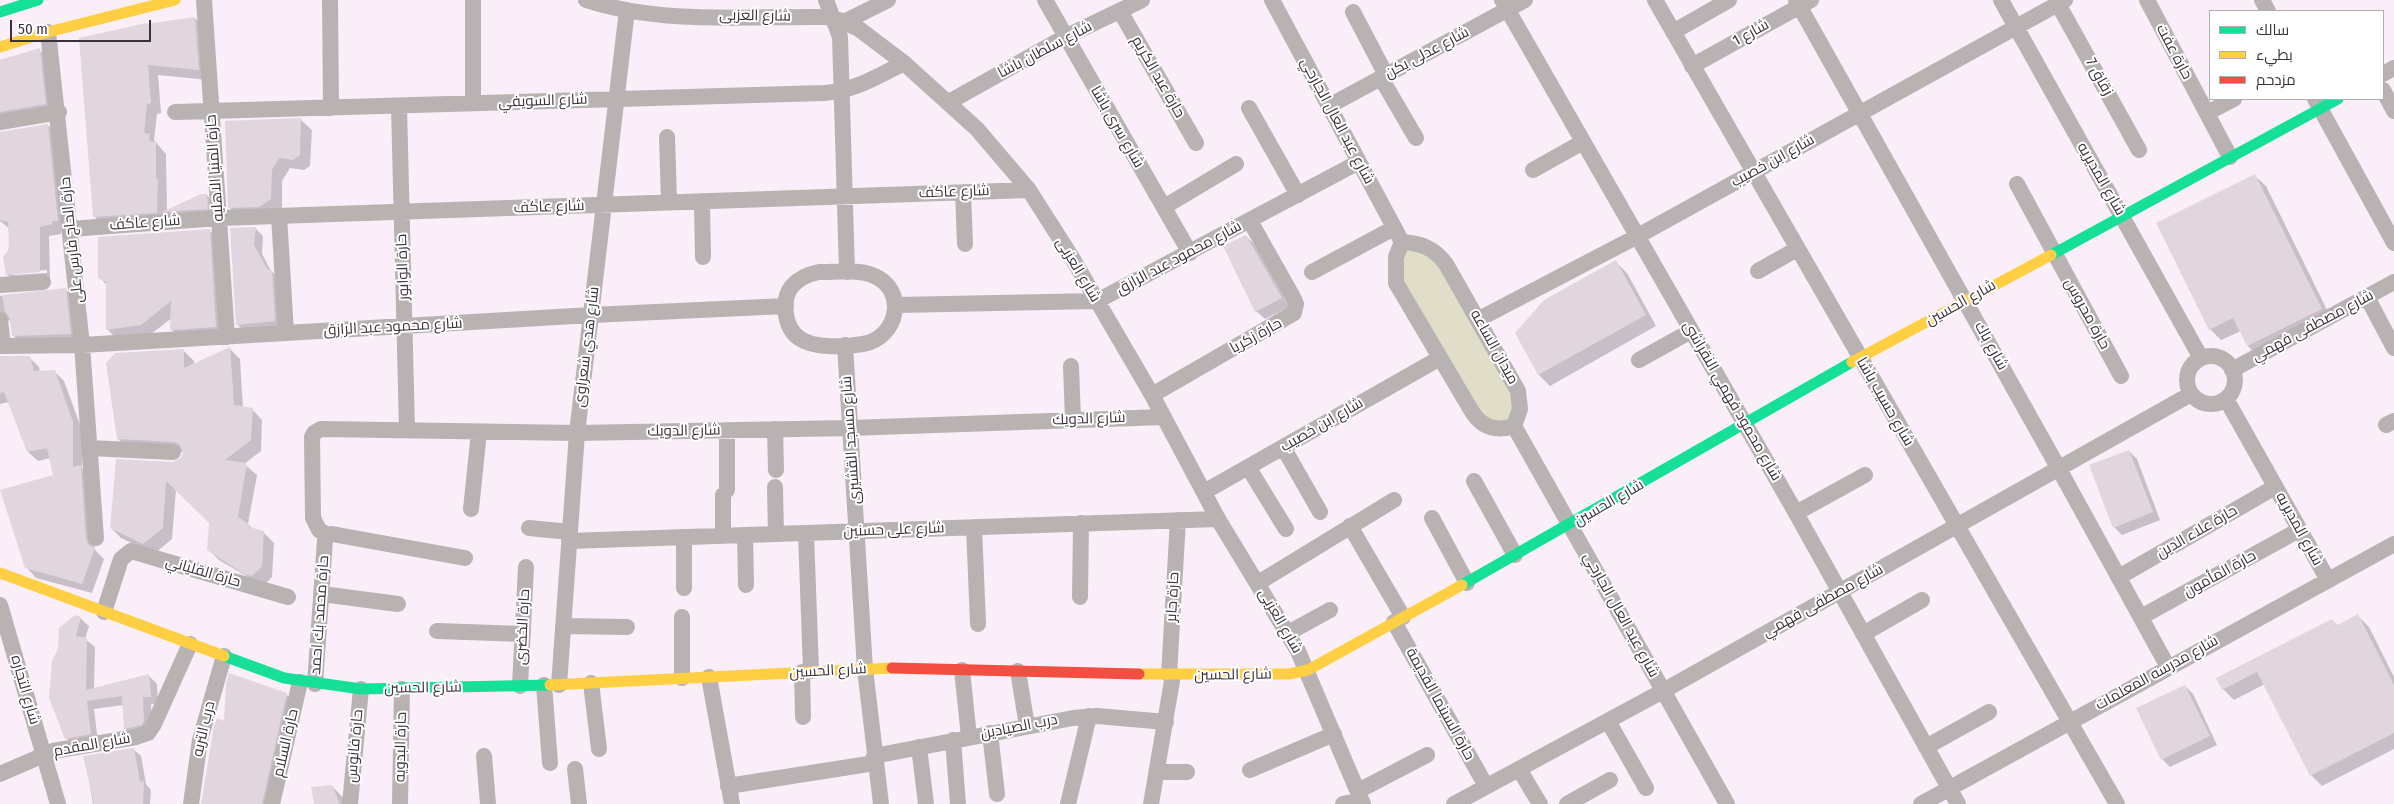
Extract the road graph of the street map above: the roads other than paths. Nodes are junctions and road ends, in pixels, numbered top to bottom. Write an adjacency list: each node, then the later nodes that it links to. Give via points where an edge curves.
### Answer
1 (38, 0): 23 (street)
2 (175, 0): 27 (street)
3 (204, 0): 47 (street, حارة المنيا الاهليه)
4 (330, 0): 45 (street)
5 (473, 0): 41 (street)
6 (586, 0): 21 (street, شارع العزبى)
7 (826, 0): 25 (street)
8 (888, 0): 25 (street)
9 (1046, 0): 30 (street, شارع سرى باشا)
10 (1142, 0): 22 (street, شارع سلطان باشا)
11 (1272, 0): 44 (street, شارع عبد العال الجارحي)
12 (1525, 0): 19 (street, شارع عدلى يكن)
13 (1654, 0): 28 (street, شارع حسيب باشا)
14 (1729, 0): 28 (street)
15 (2001, 0): 26 (street, شارع المديريه)
16 (2146, 0): 51 (street, حارة عفت)
17 (1802, 2): 33 (street, شارع 1); 52 (street, شارع باك)
18 (2061, 2): 26 (street, شارع ابن خصيب); 58 (street, زقاق 7)
19 (1505, 5): 34 (street, شارع عدلى يكن); 56 (street, شارع محمود فهمي النقراشى)
20 (89, 9): 29 (street)
21 (626, 10): 25 (street, شارع العزبى, via 666,16); 37 (street, شارع هدي شعراوى)
22 (1120, 11): 30 (street, شارع سلطان باشا); 57 (street, حارة عبد الكريم)
23 (0, 12)
24 (1353, 12): 34 (street)
25 (838, 20): 32 (street, شارع العزبى, via 859,29); 35 (street)
26 (2015, 27): 52 (street, شارع ابن خصيب); 74 (street, شارع المديريه)
27 (48, 32): 31 (street); 49 (street, حارة الحاج فارس على)
28 (1673, 32): 33 (street, شارع حسيب باشا)
29 (0, 38)
30 (1065, 38): 40 (street, شارع سلطان باشا); 72 (street, شارع سرى باشا)
31 (0, 47)
32 (904, 62): 35 (street, شارع السويفي); 40 (street, شارع العزبى)
33 (1692, 66): 63 (street, شارع حسيب باشا)
34 (1384, 76): 44 (street, شارع عدلى يكن); 55 (street)
35 (843, 92): 37 (street, شارع السويفي); 68 (street)
36 (2384, 92): 48 (street)
37 (616, 98): 41 (street, شارع السويفي); 71 (street, شارع هدي شعراوى)
38 (2232, 100): 51 (street)
39 (2333, 100): 42 (street, شارع الحسين)
40 (949, 102): 65 (street, شارع العزبى, via 1004,158)
41 (473, 103): 43 (street, شارع السويفي)
42 (2318, 103): 59 (street, شارع الحسين); 81 (street)
43 (399, 106): 45 (street, شارع السويفي); 73 (street, حارة الوابور)
44 (1329, 106): 60 (street, شارع عبد العال الجارحي)
45 (331, 108): 47 (street, شارع السويفي)
46 (1248, 108): 67 (street)
47 (211, 111): 50 (street, شارع السويفي); 76 (street, حارة المنيا الاهليه)
48 (2394, 111)
49 (58, 112): 53 (street); 78 (street, حارة الحاج فارس على)
50 (175, 112)
51 (2207, 113): 59 (street, حارة عفت)
52 (1858, 114): 63 (street, شارع ابن خصيب); 95 (street, شارع باك)
53 (0, 122)
54 (667, 136): 70 (street)
55 (1416, 138)
56 (1582, 142): 62 (street); 80 (street, شارع محمود فهمي النقراشى)
57 (1196, 143)
58 (2139, 150)
59 (2230, 157): 74 (street, شارع الحسين)
60 (1359, 162): 67 (street, شارع محمود عبد الرازق); 79 (street, شارع عبد العال الجارحي)
61 (1236, 164): 72 (street)
62 (1533, 170)
63 (1753, 172): 80 (street, شارع ابن خصيب); 83 (street, شارع حسيب باشا)
64 (2017, 184): 85 (street, حارة محروس)
65 (1029, 190): 66 (street, شارع عاكف); 94 (street, شارع العزبى)
66 (963, 192): 68 (street, شارع عاكف); 82 (street)
67 (1298, 195): 77 (street, شارع محمود عبد الرازق)
68 (846, 196): 69 (street, شارع عاكف); 88 (street)
69 (702, 201): 70 (street, شارع عاكف); 86 (street)
70 (669, 202): 71 (street, شارع عاكف)
71 (604, 205): 73 (street, شارع عاكف); 98 (street, شارع هدي شعراوى)
72 (1164, 207): 84 (street, شارع سرى باشا)
73 (402, 212): 75 (street, شارع عاكف); 101 (street, حارة الوابور)
74 (2122, 215): 85 (street, شارع الحسين); 111 (street, شارع المديريه)
75 (279, 216): 76 (street, شارع عاكف); 103 (street)
76 (219, 218): 78 (street, شارع عاكف); 104 (street, حارة المنيا الاهليه)
77 (1250, 221): 84 (street, شارع محمود عبد الرازق); 117 (street, حارة زكريا, via 1294,299 1294,313)
78 (70, 229): 105 (street, حارة الحاج فارس على)
79 (1398, 235): 89 (street); 99 (street, ميدان الساعه, via 1440,256); 109 (street, via 1396,283)
80 (1636, 236): 99 (street, شارع ابن خصيب); 102 (street, شارع محمود فهمي النقراشى)
81 (2394, 243)
82 (965, 244)
83 (1797, 249): 87 (street); 110 (street, شارع حسيب باشا)
84 (1190, 253): 94 (street, شارع محمود عبد الرازق)
85 (2054, 253): 95 (street, شارع الحسين); 115 (street, حارة محروس)
86 (703, 257)
87 (1758, 271)
88 (848, 272): 96 (street, via 864,273 882,281 894,296); 97 (street, via 819,272 805,276 788,292)
89 (1312, 272)
90 (44, 282): 92 (street)
91 (2394, 282): 93 (street, شارع مصطفى فهمي)
92 (0, 285)
93 (2367, 297): 108 (street); 114 (street, شارع مصطفى فهمي)
94 (1097, 301): 96 (street, شارع محمود عبد الرازق); 117 (street, شارع العزبى)
95 (1965, 301): 110 (street, شارع الحسين); 133 (street, شارع باك)
96 (896, 305): 106 (street, via 888,330 877,339 864,344)
97 (786, 306): 98 (street, شارع محمود عبد الرازق); 106 (street, via 787,321 799,338 818,345)
98 (592, 314): 101 (street, شارع محمود عبد الرازق); 128 (street, شارع هدي شعراوى)
99 (1479, 318): 122 (street, ميدان الساعه, via 1518,391 1520,409)
100 (0, 320): 107 (street)
101 (405, 326): 103 (street, شارع محمود عبد الرازق); 124 (street, حارة الوابور)
102 (1691, 331): 112 (street); 121 (street, شارع محمود فهمي النقراشى)
103 (286, 333): 104 (street, شارع محمود عبد الرازق)
104 (227, 337): 105 (street, شارع محمود عبد الرازق)
105 (82, 345): 107 (street, شارع محمود عبد الرازق); 130 (street, حارة الحاج فارس على)
106 (844, 345): 123 (street, شارع مسجد القشيرى)
107 (2, 346)
108 (2394, 348)
109 (1440, 358): 122 (street, via 1476,419 1494,429); 129 (street, شارع ابن خصيب)
110 (1860, 358): 121 (street, شارع الحسين); 150 (street, شارع حسيب باشا)
111 (2201, 358): 114 (street, via 2222,359); 116 (street, via 2188,374)
112 (1639, 360)
113 (1071, 366): 120 (street)
114 (2232, 370): 118 (street, via 2234,385)
115 (2121, 376)
116 (2191, 394): 118 (street, via 2208,404); 133 (street, شارع مصطفى فهمي)
117 (1152, 395): 119 (street, شارع العزبى)
118 (2226, 398): 138 (street, شارع المديريه)
119 (1164, 417): 120 (street, شارع الدويك); 139 (street, شارع العزبى)
120 (1073, 420): 123 (street, شارع الدويك)
121 (1746, 425): 143 (street, شارع محمود فهمي النقراشى); 148 (street, شارع الحسين)
122 (1514, 426): 148 (street, شارع عبد العال الجارحي)
123 (850, 428): 125 (street, شارع الدويك); 155 (street, شارع مسجد القشيرى)
124 (408, 429): 127 (street, شارع الدويك); 158 (street, شارع الدويك, via 321,429 314,433 313,518 319,530)
125 (775, 429): 126 (street, شارع الدويك); 134 (street)
126 (726, 430): 128 (street, شارع الدويك); 161 (street)
127 (479, 432): 128 (street, شارع الدويك); 141 (street)
128 (577, 433): 160 (street, شارع هدي شعراوى)
129 (1283, 447): 132 (street, شارع ابن خصيب); 142 (street)
130 (90, 448): 131 (street); 163 (street, حارة الحاج فارس على)
131 (172, 452)
132 (1248, 467): 139 (street, شارع ابن خصيب); 153 (street)
133 (2060, 469): 150 (street, شارع مصطفى فهمي); 169 (street, شارع باك)
134 (776, 470)
135 (1865, 475): 143 (street)
136 (1474, 481): 165 (street)
137 (776, 487): 157 (street)
138 (2275, 487): 154 (street, شارع المديريه); 169 (street, حارة علاء الدين)
139 (1204, 492): 145 (street, شارع العزبى)
140 (1394, 500): 149 (street)
141 (471, 508)
142 (1320, 512)
143 (1796, 513): 175 (street, شارع محمود فهمي النقراشى)
144 (1432, 518): 172 (street)
145 (1218, 519): 146 (street, شارع على حسنين); 171 (street, شارع العزبى)
146 (1178, 520): 147 (street, شارع على حسنين); 202 (street, حارة جابر)
147 (1081, 523): 151 (street, شارع على حسنين); 178 (street)
148 (1570, 525): 165 (street, شارع الحسين); 211 (street, شارع عبد العال الجارحي)
149 (1350, 526): 171 (street); 186 (street, حارة السينما القديمة)
150 (1956, 526): 175 (street, شارع مصطفى فهمي); 216 (street, شارع حسيب باشا)
151 (974, 527): 155 (street, شارع على حسنين); 187 (street)
152 (529, 528): 160 (street, شارع على حسنين)
153 (1286, 529)
154 (2300, 530): 170 (street, شارع المديريه); 185 (street, حارة المأمون)
155 (857, 532): 156 (street, شارع على حسنين); 197 (street, شارع مسجد القشيرى)
156 (806, 533): 157 (street, شارع على حسنين); 201 (street)
157 (776, 534): 159 (street, شارع على حسنين)
158 (328, 535): 166 (street, حارة محمد بك احمد); 176 (street, حارة محمد بك احمد)
159 (745, 535): 161 (street, شارع على حسنين); 173 (street)
160 (569, 536): 162 (street, شارع على حسنين); 188 (street, شارع هدي شعراوى)
161 (723, 536): 162 (street, شارع على حسنين)
162 (684, 537): 174 (street)
163 (96, 538)
164 (2394, 544): 170 (street, شارع مدرسه المعلمات)
165 (1515, 556): 172 (street, شارع الحسين)
166 (464, 558)
167 (526, 567): 191 (street, حارة الخضرى)
168 (0, 574): 183 (street, شارع الحسين)
169 (2119, 577): 185 (street, شارع باك)
170 (2328, 580): 196 (street, شارع مدرسه المعلمات)
171 (1258, 583): 192 (street, شارع العزبى)
172 (1466, 583): 186 (street, شارع الحسين)
173 (746, 585)
174 (684, 588)
175 (1839, 592): 193 (street, شارع محمود فهمي النقراشى); 211 (street, شارع مصطفى فهمي)
176 (322, 594): 180 (street); 205 (street, حارة محمد بك احمد)
177 (288, 597): 183 (street, حارة القلياني, via 126,552)
178 (1080, 597)
179 (1922, 600): 193 (street)
180 (398, 604)
181 (0, 605): 225 (street, شارع التجاره)
182 (1330, 610): 192 (street)
183 (104, 612): 194 (street, شارع الحسين)
184 (682, 617): 204 (street)
185 (2141, 617): 196 (street, شارع باك)
186 (1399, 620): 199 (street, شارع الحسين); 238 (street, حارة السينما القديمة)
187 (978, 624)
188 (564, 626): 189 (street); 207 (street, شارع هدي شعراوى)
189 (627, 627)
190 (437, 631): 191 (street)
191 (522, 634): 208 (street, حارة الخضرى)
192 (1288, 634): 199 (street, شارع العزبى)
193 (1864, 634): 223 (street, شارع محمود فهمي النقراشى)
194 (190, 644): 195 (street, شارع الحسين); 225 (street, شارع المقدم, via 148,733)
195 (224, 656): 205 (street, شارع الحسين); 244 (street, درب التربه, via 200,740)
196 (2168, 667): 216 (street, شارع مدرسه المعلمات)
197 (866, 669): 198 (street, شارع الحسين); 201 (street, شارع الحسين); 228 (street, شارع مسجد القشيرى)
198 (962, 670): 200 (street, شارع الحسين); 221 (street)
199 (1308, 670): 202 (street, شارع الحسين, via 1289,674); 220 (street, شارع العزبى)
200 (1018, 671): 202 (street, شارع الحسين); 218 (street)
201 (807, 672): 203 (street, شارع الحسين); 214 (street)
202 (1171, 675): 217 (street, حارة جابر)
203 (709, 677): 204 (street, شارع الحسين); 237 (street)
204 (682, 678): 206 (street, شارع الحسين)
205 (307, 683): 209 (street, شارع الحسين); 245 (street, حارة السلام)
206 (591, 683): 207 (street, شارع الحسين); 224 (street)
207 (552, 685): 208 (street, شارع الحسين); 229 (street, شارع هدي شعراوى)
208 (520, 686): 210 (street, شارع الحسين)
209 (360, 689): 210 (street, شارع الحسين); 246 (street, حارة فانوس)
210 (402, 689): 247 (street, حارة البدويه)
211 (1663, 691): 215 (street, شارع مصطفى فهمي); 260 (street, شارع عبد العال الجارحي)
212 (1989, 712): 223 (street)
213 (1090, 716): 217 (street, درب الصيادين); 218 (street, درب الصيادين); 254 (street)
214 (803, 717)
215 (1608, 721): 231 (street, شارع مصطفى فهمي); 239 (street)
216 (2069, 721): 240 (street, شارع مدرسه المعلمات); 263 (street, شارع حسيب باشا)
217 (1166, 722): 233 (street, حارة جابر)
218 (1027, 726): 219 (street, درب الصيادين)
219 (990, 733): 221 (street, درب الصيادين); 241 (street)
220 (1334, 734): 232 (street); 242 (street, شارع العزبى)
221 (961, 739): 222 (street, درب الصيادين); 253 (street)
222 (919, 747): 228 (street, درب الصيادين); 252 (street)
223 (1926, 747): 240 (street, شارع محمود فهمي النقراشى)
224 (599, 749)
225 (44, 754): 235 (street, شارع المقدم); 243 (street, شارع التجاره)
226 (1427, 755): 242 (street)
227 (484, 756): 248 (street)
228 (874, 759): 237 (street, درب الصيادين); 251 (street, شارع مسجد القشيرى)
229 (550, 763)
230 (575, 769): 249 (street)
231 (1519, 769): 238 (street, شارع مصطفى فهمي); 258 (street)
232 (1250, 770)
233 (1157, 772): 234 (street); 255 (street, حارة جابر)
234 (1187, 772)
235 (0, 774)
236 (1610, 780): 259 (street)
237 (728, 786): 250 (street)
238 (1486, 786): 257 (street, شارع مصطفى فهمي)
239 (1646, 788)
240 (1949, 788): 261 (street, شارع مدرسه المعلمات); 262 (street, شارع محمود فهمي النقراشى)
241 (997, 794)
242 (1361, 798): 256 (street)
243 (58, 804)
244 (190, 804)
245 (272, 804)
246 (350, 804)
247 (400, 804)
248 (488, 804)
249 (579, 804)
250 (732, 804)
251 (881, 804)
252 (926, 804)
253 (958, 804)
254 (1068, 804)
255 (1151, 804)
256 (1343, 804)
257 (1454, 804)
258 (1540, 804)
259 (1568, 804)
260 (1727, 804)
261 (1921, 804)
262 (1958, 804)
263 (2116, 804)

